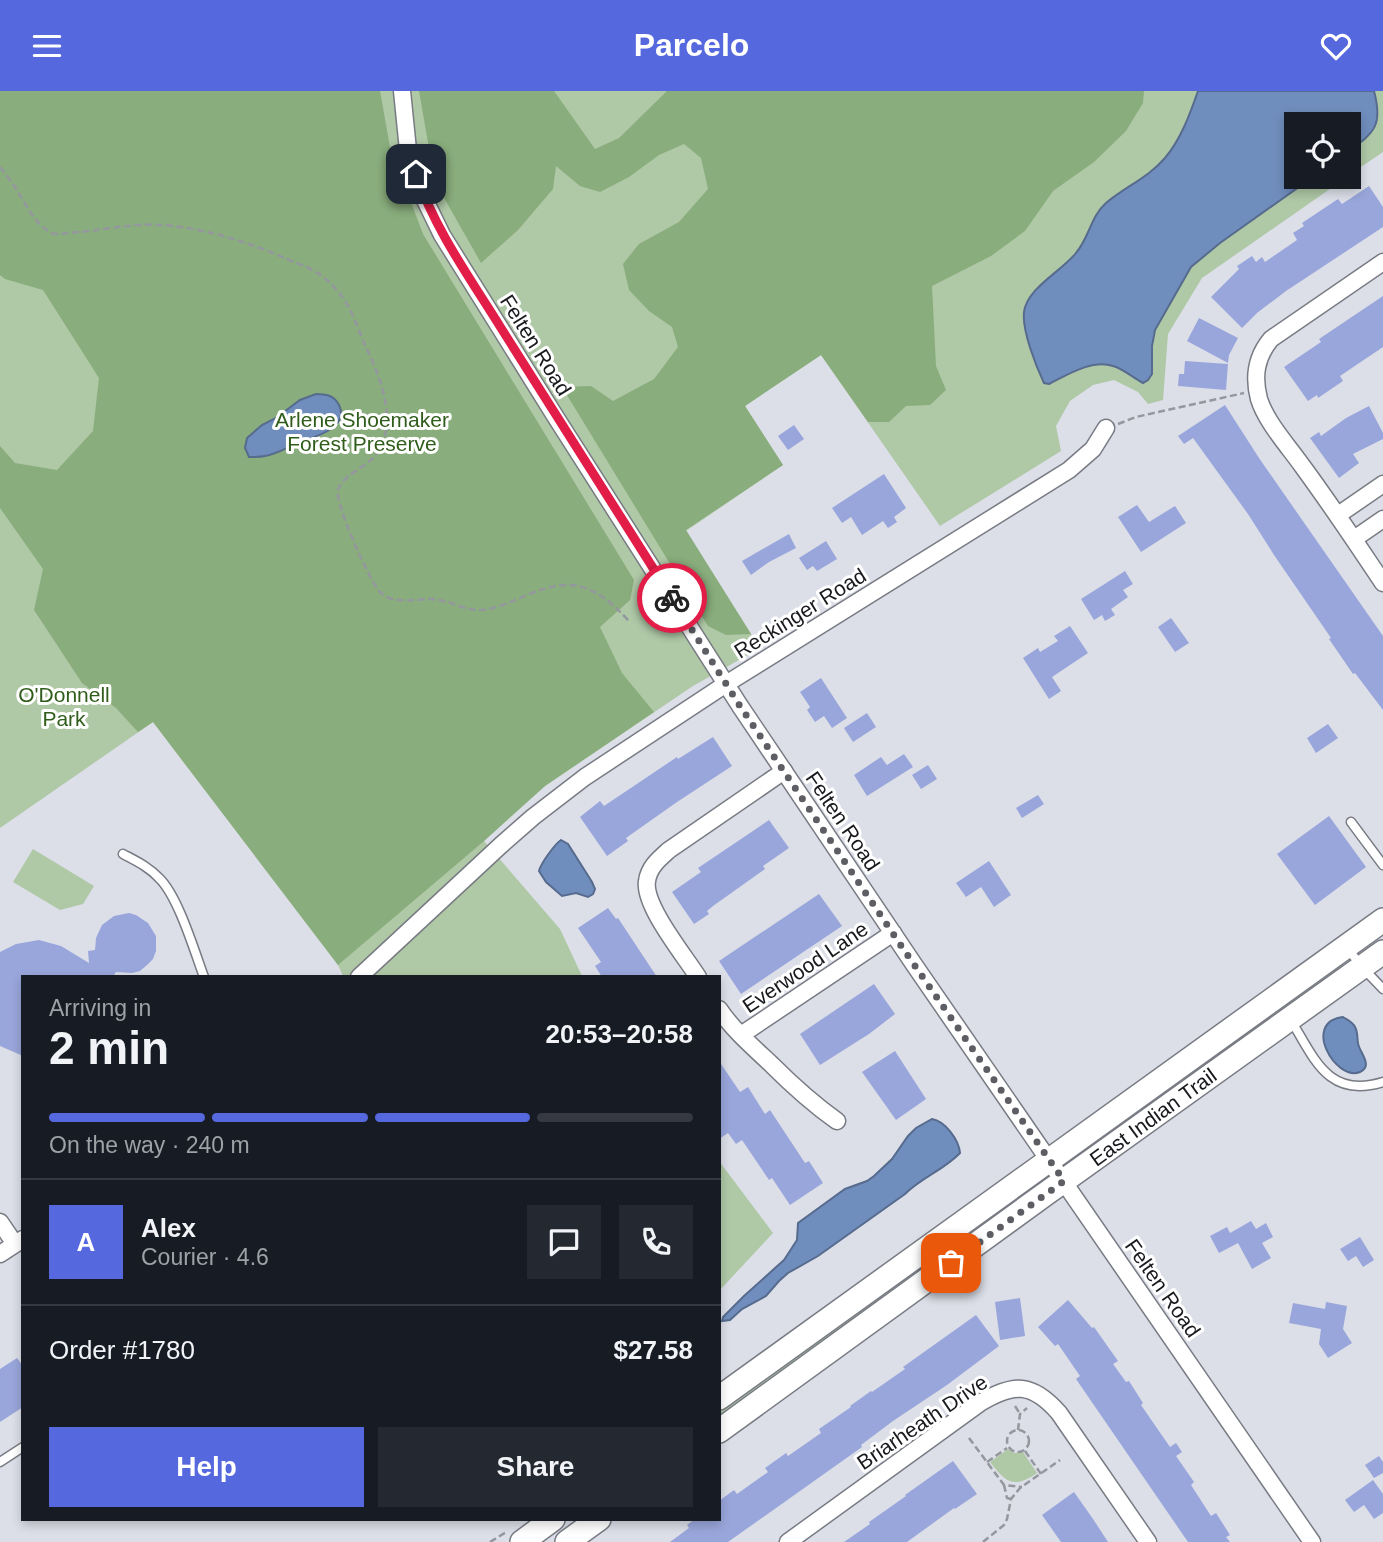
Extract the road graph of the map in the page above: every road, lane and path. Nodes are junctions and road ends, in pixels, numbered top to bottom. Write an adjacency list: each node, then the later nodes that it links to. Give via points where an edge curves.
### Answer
1 (402, 91): 12 (street, Felten Road, via 408,150 442,235)
2 (0, 167): 11 (path, via 37,223 54,234 139,225 215,234 309,268 334,286 349,310 387,403 380,449 344,481 337,495 379,591 398,600 432,599 483,610 554,585 582,586 614,605)
3 (1383, 262): 4 (street, via 1271,338 1258,361)
4 (1257, 390): 5 (path); 7 (street, via 1264,412)
5 (1106, 428): 12 (street, Reckinger Road, via 1093,449 1069,470)
6 (1383, 484): 7 (street)
7 (1338, 515): 9 (street)
8 (1383, 519): 9 (street)
9 (1354, 539): 10 (street)
10 (1383, 583)
11 (629, 621)
12 (726, 684): 13 (street, Felten Road); 23 (street, Reckinger Road, via 533,817)
13 (784, 771): 18 (street, Felten Road); 24 (street, via 669,850 649,873 646,883 652,906)
14 (1351, 822): 16 (lane)
15 (123, 854): 22 (lane, via 152,870 172,894)
16 (1383, 865)
17 (1383, 920): 19 (main road, East Indian Trail)
18 (893, 933): 28 (street, Everwood Lane); 31 (street, Felten Road)
19 (1346, 946): 21 (lane); 31 (main road, East Indian Trail)
20 (1383, 952): 21 (main road, East Indian Trail)
21 (1362, 967): 25 (lane); 27 (main road, East Indian Trail)
22 (203, 975)
23 (361, 975)
24 (697, 975)
25 (1383, 989)
26 (721, 1011): 28 (street, Everwood Lane)
27 (1290, 1019): 29 (lane, via 1325,1073 1342,1083 1364,1087); 32 (main road, East Indian Trail)
28 (741, 1035): 30 (street, Everwood Lane)
29 (1383, 1082)
30 (837, 1121)
31 (1049, 1160): 32 (street, Felten Road); 36 (main road, East Indian Trail)
32 (1064, 1181): 40 (main road, East Indian Trail); 60 (street, Felten Road)
33 (0, 1222): 34 (street)
34 (19, 1241): 35 (street)
35 (0, 1254)
36 (721, 1397)
37 (1015, 1406): 39 (path)
38 (1027, 1408): 39 (path)
39 (1020, 1414): 41 (path)
40 (721, 1430)
41 (1018, 1430): 43 (path, via 1008,1435); 45 (path, via 1029,1440)
42 (969, 1438): 48 (path)
43 (1008, 1447): 45 (path, via 1015,1452); 48 (path)
44 (21, 1448): 47 (lane)
45 (1024, 1450): 49 (path)
46 (1060, 1460): 49 (path)
47 (0, 1462)
48 (987, 1462): 50 (path)
49 (1041, 1474): 51 (path)
50 (1004, 1485): 51 (path); 52 (path)
51 (1022, 1487): 52 (path)
52 (1011, 1499): 58 (path, via 1004,1525)
53 (550, 1521): 55 (main road)
54 (596, 1521): 56 (main road)
55 (522, 1542)
56 (567, 1542)
57 (788, 1542): 59 (street, Briarheath Drive, via 980,1403 1012,1388 1037,1393 1059,1413)
58 (983, 1542)
59 (1148, 1542)
60 (1312, 1542)

